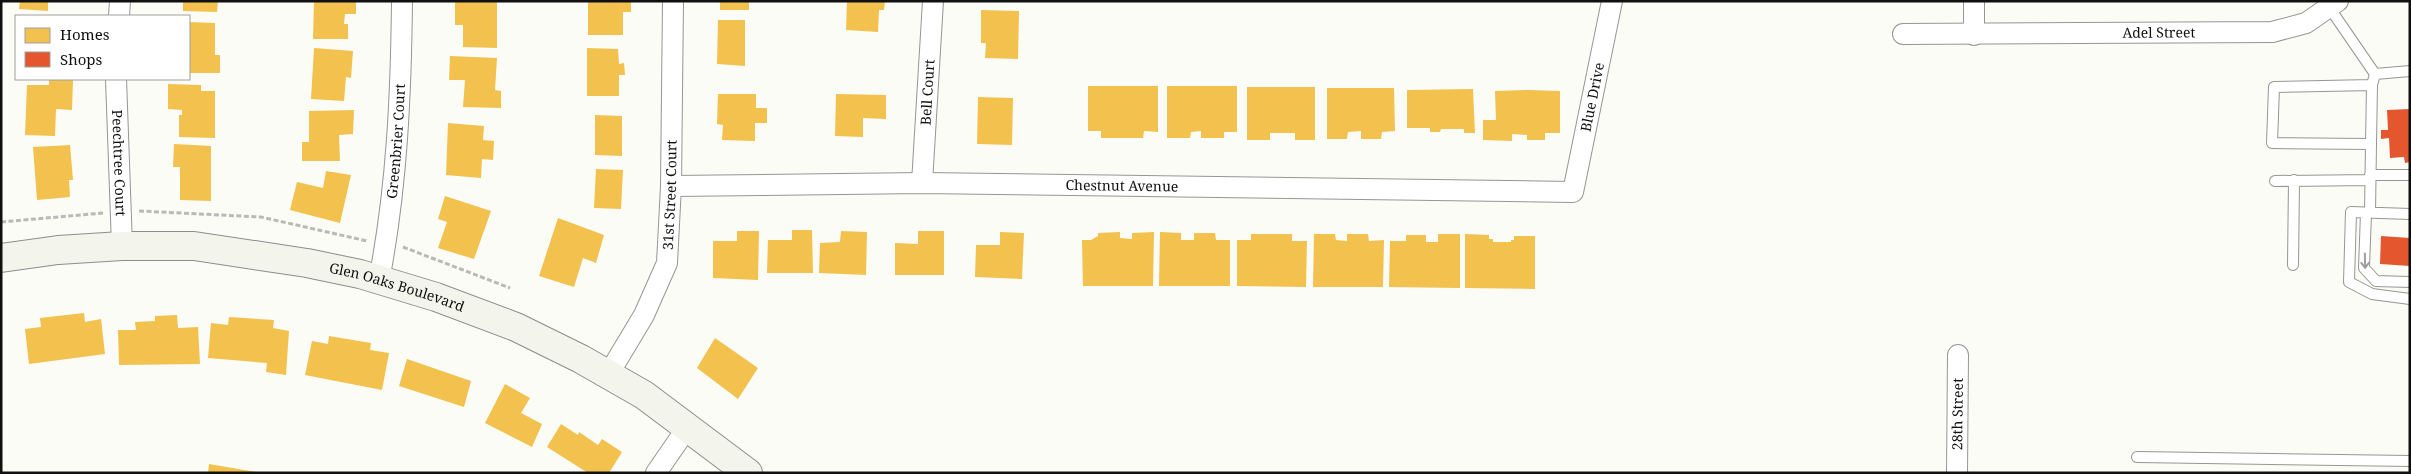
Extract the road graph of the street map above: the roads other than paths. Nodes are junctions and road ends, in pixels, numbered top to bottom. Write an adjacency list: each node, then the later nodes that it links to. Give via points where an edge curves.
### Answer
1 (120, 1): 8 (street)
2 (402, 1): 28 (street, Greenbrier Court, via 398,144)
3 (672, 1): 21 (street, 31st Street Court)
4 (933, 1): 20 (street, Bell Court)
5 (1612, 1): 22 (street, Blue Drive)
6 (1974, 1): 10 (street)
7 (2333, 4): 10 (street, Adel Street, via 2306,23 2272,32); 12 (lane)
8 (119, 15)
9 (1903, 34): 10 (street, Adel Street)
10 (1974, 35)
11 (2410, 71): 12 (lane)
12 (2374, 74): 14 (lane)
13 (116, 80): 25 (street, Peechtree Court)
14 (2372, 85): 15 (lane); 15 (lane, via 2274,87 2272,143)
15 (2371, 144): 17 (lane)
16 (2410, 174): 17 (lane)
17 (2370, 177): 19 (lane); 23 (lane)
18 (2274, 180): 19 (lane)
19 (2294, 180): 27 (lane)
20 (922, 183): 21 (street, Chestnut Avenue); 22 (street, Chestnut Avenue)
21 (670, 186): 32 (street, 31st Street Court, via 667,262 644,315)
22 (1573, 192)
23 (2368, 212): 24 (lane); 29 (lane, one-way to 29, via 2364,268 2376,281); 30 (lane, via 2351,212 2349,282 2372,294)
24 (2410, 214)
25 (122, 246): 26 (main road, Glen Oaks Boulevard); 28 (main road, Glen Oaks Boulevard, via 194,246 307,263)
26 (1, 258)
27 (2292, 265)
28 (379, 280): 32 (main road, Glen Oaks Boulevard, via 516,327)
29 (2410, 282)
30 (2410, 300)
31 (1958, 355): 38 (street, 28th Street)
32 (608, 375): 33 (main road, Glen Oaks Boulevard, via 644,395)
33 (687, 428): 36 (street); 37 (main road, Glen Oaks Boulevard)
34 (2137, 457): 35 (lane)
35 (2410, 461)
36 (656, 473)
37 (748, 473)
38 (1957, 473)

